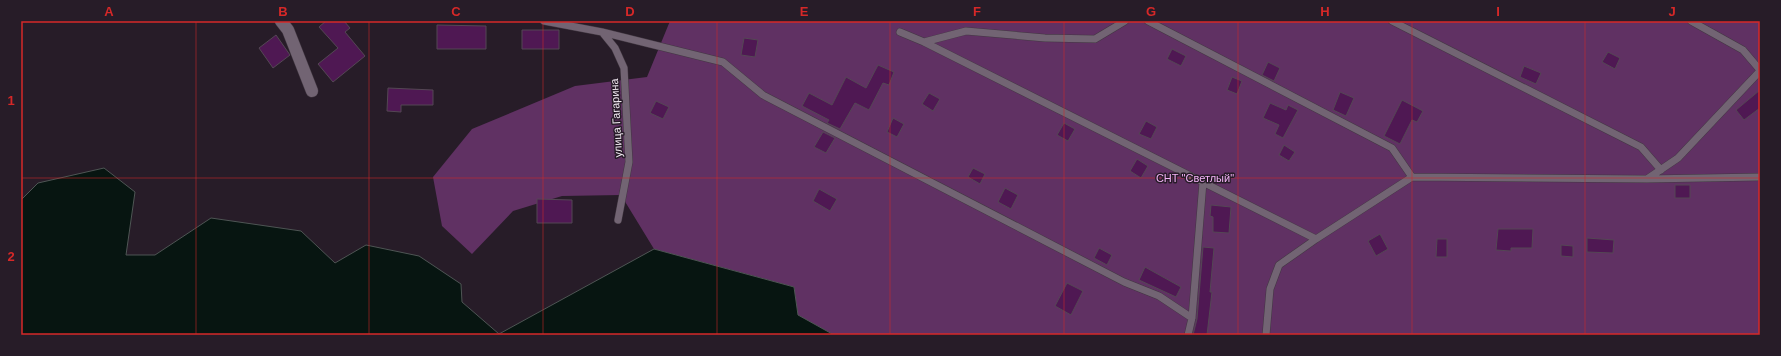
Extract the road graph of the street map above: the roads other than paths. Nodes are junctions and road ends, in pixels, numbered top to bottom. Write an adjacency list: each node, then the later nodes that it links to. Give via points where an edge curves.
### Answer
1 (281, 21): 11 (street, via 288,30)
2 (544, 21): 7 (lane)
3 (1125, 21): 9 (lane, via 1095,39 1045,38 966,31)
4 (1148, 21): 13 (lane, via 1392,148)
5 (1392, 21): 12 (lane, via 1641,147)
6 (1691, 21): 10 (lane, via 1743,50)
7 (602, 32): 17 (lane, улица Гагарина, via 615,48 624,68 629,162); 19 (lane, via 723,62 763,95 1124,282 1159,296)
8 (900, 32): 9 (lane)
9 (924, 42): 16 (lane)
10 (1760, 71): 12 (lane, via 1678,158)
11 (312, 91)
12 (1662, 170): 15 (lane)
13 (1412, 177): 15 (lane); 18 (lane)
14 (1760, 177): 15 (lane)
15 (1647, 179)
16 (1203, 182): 18 (lane); 19 (lane)
17 (618, 220)
18 (1316, 239): 21 (lane, via 1279,265 1270,289)
19 (1192, 318): 20 (lane)
20 (1188, 335)
21 (1266, 335)

